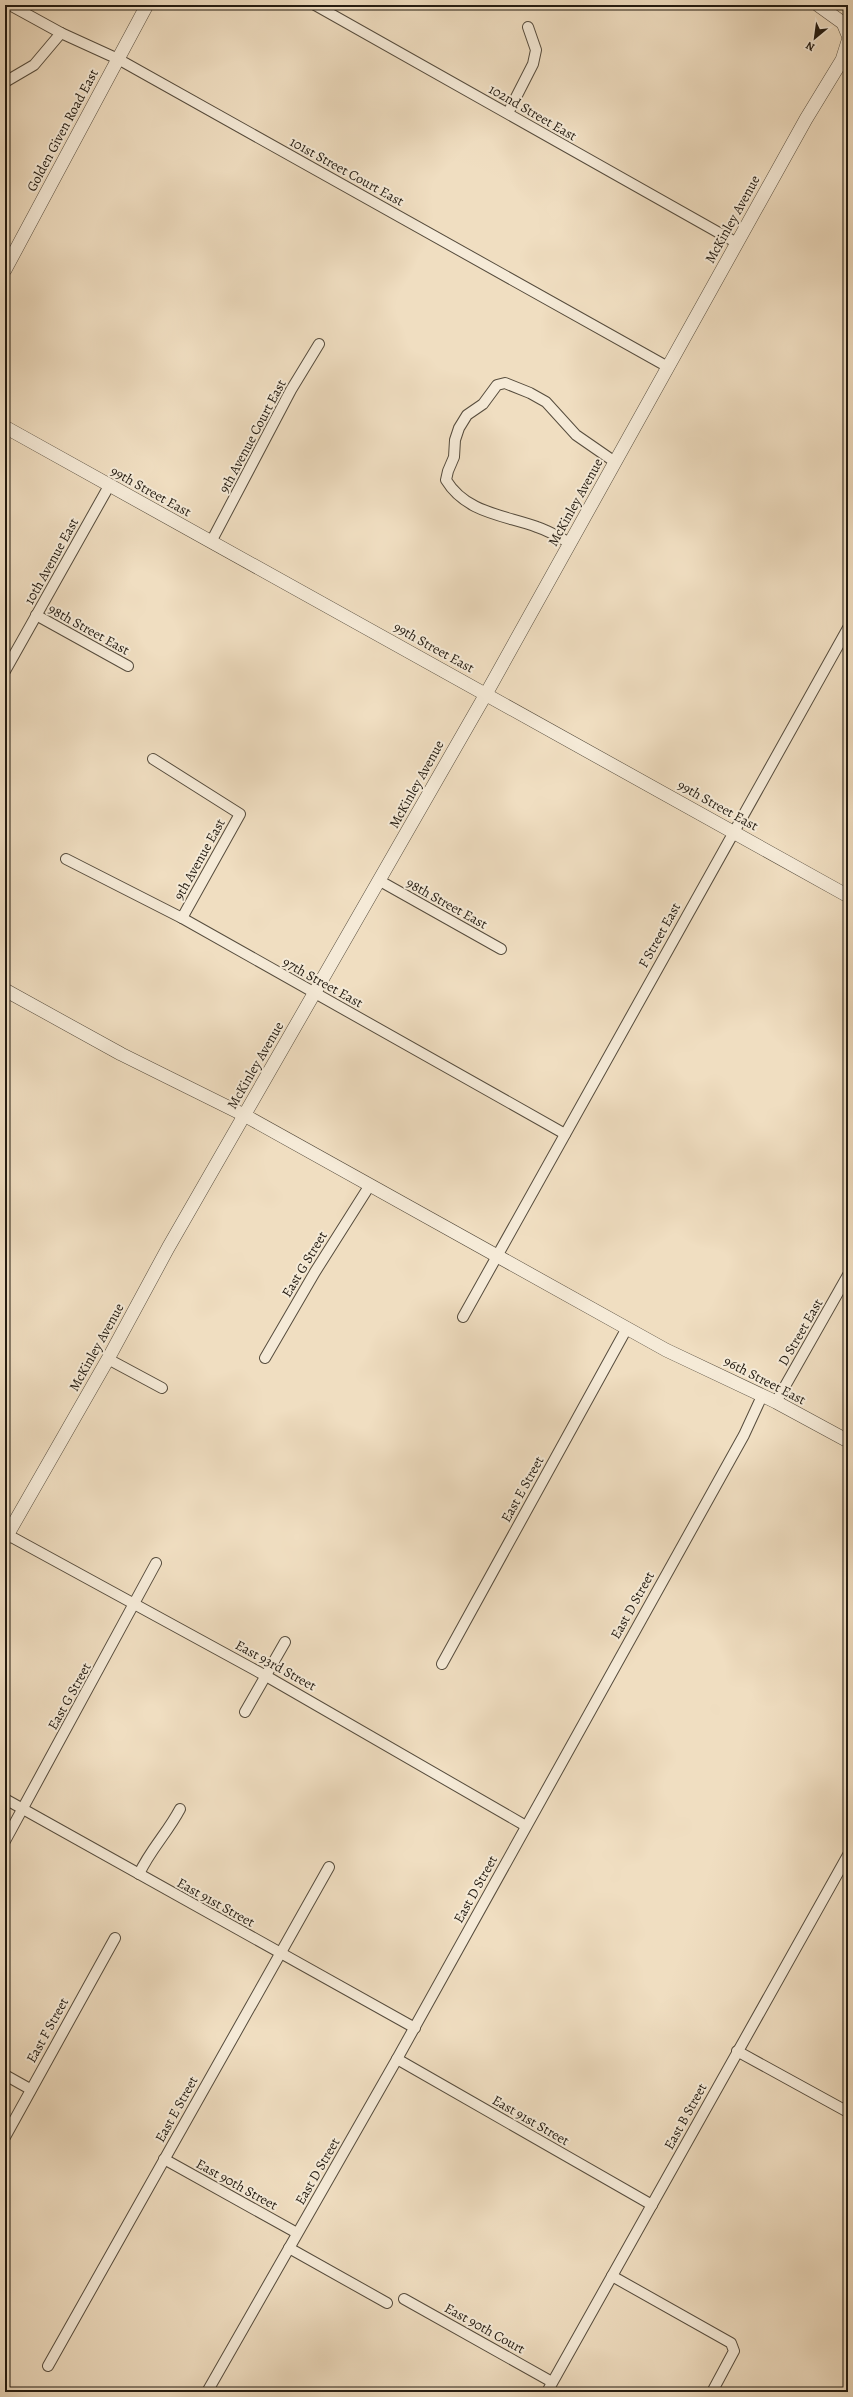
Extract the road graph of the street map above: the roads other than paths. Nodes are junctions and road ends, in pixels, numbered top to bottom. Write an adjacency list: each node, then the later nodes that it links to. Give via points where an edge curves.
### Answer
1 (10, 5): 7 (street, 101st Street Court East)
2 (147, 5): 10 (street, Golden Given Road East)
3 (315, 5): 12 (street, 102nd Street East)
4 (818, 5): 5 (street)
5 (846, 20): 8 (street)
6 (528, 28): 12 (street, via 536,50 533,64)
7 (61, 33): 10 (street, 101st Street Court East); 11 (street, via 34,65)
8 (848, 35)
9 (848, 41): 13 (street, McKinley Avenue, via 842,60 806,118)
10 (118, 59): 14 (street, Golden Given Road East); 16 (street, 101st Street Court East)
11 (5, 82)
12 (508, 113): 13 (street, 102nd Street East)
13 (736, 243): 16 (street, McKinley Avenue)
14 (5, 270)
15 (319, 344): 20 (street, 9th Avenue Court East, via 291,390)
16 (668, 367): 18 (street, McKinley Avenue)
17 (5, 427): 19 (street, 99th Street East)
18 (615, 462): 21 (street, McKinley Avenue); 21 (street, via 576,435 546,402 505,383 497,385 483,404 466,415 454,440 454,457 446,480 458,496 487,513 538,527)
19 (109, 486): 20 (street, 99th Street East); 22 (street, 10th Avenue East)
20 (211, 542): 26 (street, 99th Street East)
21 (570, 543): 26 (street, McKinley Avenue)
22 (36, 615): 24 (street, 98th Street East); 25 (street, 10th Avenue East)
23 (848, 628): 28 (street, F Street East)
24 (128, 666)
25 (5, 671)
26 (486, 694): 28 (street, 99th Street East); 30 (street, McKinley Avenue)
27 (153, 759): 32 (street, 9th Avenue East, via 240,814)
28 (734, 833): 31 (street, 99th Street East); 37 (street, F Street East)
29 (66, 859): 32 (street, 97th Street East)
30 (380, 881): 33 (street, 98th Street East); 35 (street, McKinley Avenue)
31 (848, 896)
32 (182, 918): 35 (street, 97th Street East)
33 (500, 949)
34 (5, 990): 36 (street, 96th Street East, via 121,1054)
35 (315, 994): 36 (street, McKinley Avenue); 37 (street, 97th Street East)
36 (244, 1115): 38 (street, 96th Street East); 44 (street, McKinley Avenue)
37 (565, 1134): 39 (street, F Street East)
38 (370, 1185): 39 (street, 96th Street East); 43 (street, East G Street)
39 (496, 1256): 41 (street); 42 (street, 96th Street East)
40 (848, 1276): 47 (street, D Street East)
41 (463, 1317)
42 (627, 1328): 46 (street, 96th Street East, via 666,1350); 53 (street, East E Street)
43 (265, 1358)
44 (108, 1359): 45 (street); 49 (street, McKinley Avenue)
45 (162, 1388)
46 (762, 1396): 47 (street, 96th Street East); 59 (street, East D Street, via 744,1435)
47 (776, 1402): 48 (street, 96th Street East)
48 (848, 1441)
49 (6, 1537): 51 (street, East 93rd Street)
50 (156, 1563): 51 (street, East G Street)
51 (136, 1604): 54 (street, East 93rd Street); 57 (street, East G Street)
52 (285, 1642): 54 (street)
53 (442, 1664)
54 (266, 1676): 55 (street); 59 (street, East 93rd Street)
55 (245, 1712)
56 (5, 1799): 57 (street, East 91st Street)
57 (24, 1809): 60 (street, East G Street); 63 (street, East 91st Street)
58 (180, 1809): 63 (street)
59 (526, 1826): 66 (street, East D Street)
60 (5, 1841)
61 (848, 1854): 67 (street, East B Street)
62 (329, 1867): 65 (street, East E Street)
63 (139, 1874): 65 (street, East 91st Street)
64 (115, 1938): 70 (street, East F Street)
65 (279, 1953): 66 (street, East 91st Street); 73 (street, East E Street)
66 (415, 2028): 68 (street, East D Street)
67 (737, 2051): 71 (street); 74 (street, East B Street)
68 (397, 2060): 74 (street, East 91st Street); 75 (street, East D Street)
69 (5, 2075): 70 (street)
70 (30, 2089): 72 (street, East F Street)
71 (848, 2112)
72 (5, 2136)
73 (164, 2159): 75 (street, East 90th Street); 80 (street, East E Street)
74 (652, 2205): 77 (street, East B Street)
75 (297, 2233): 76 (street, East D Street)
76 (289, 2248): 79 (street); 82 (street, East D Street)
77 (612, 2276): 81 (street, East B Street); 84 (street, via 732,2342 734,2347)
78 (404, 2299): 81 (street, East 90th Court)
79 (387, 2303)
80 (48, 2366)
81 (552, 2382): 83 (street, East B Street)
82 (207, 2392)
83 (547, 2392)
84 (712, 2392)

